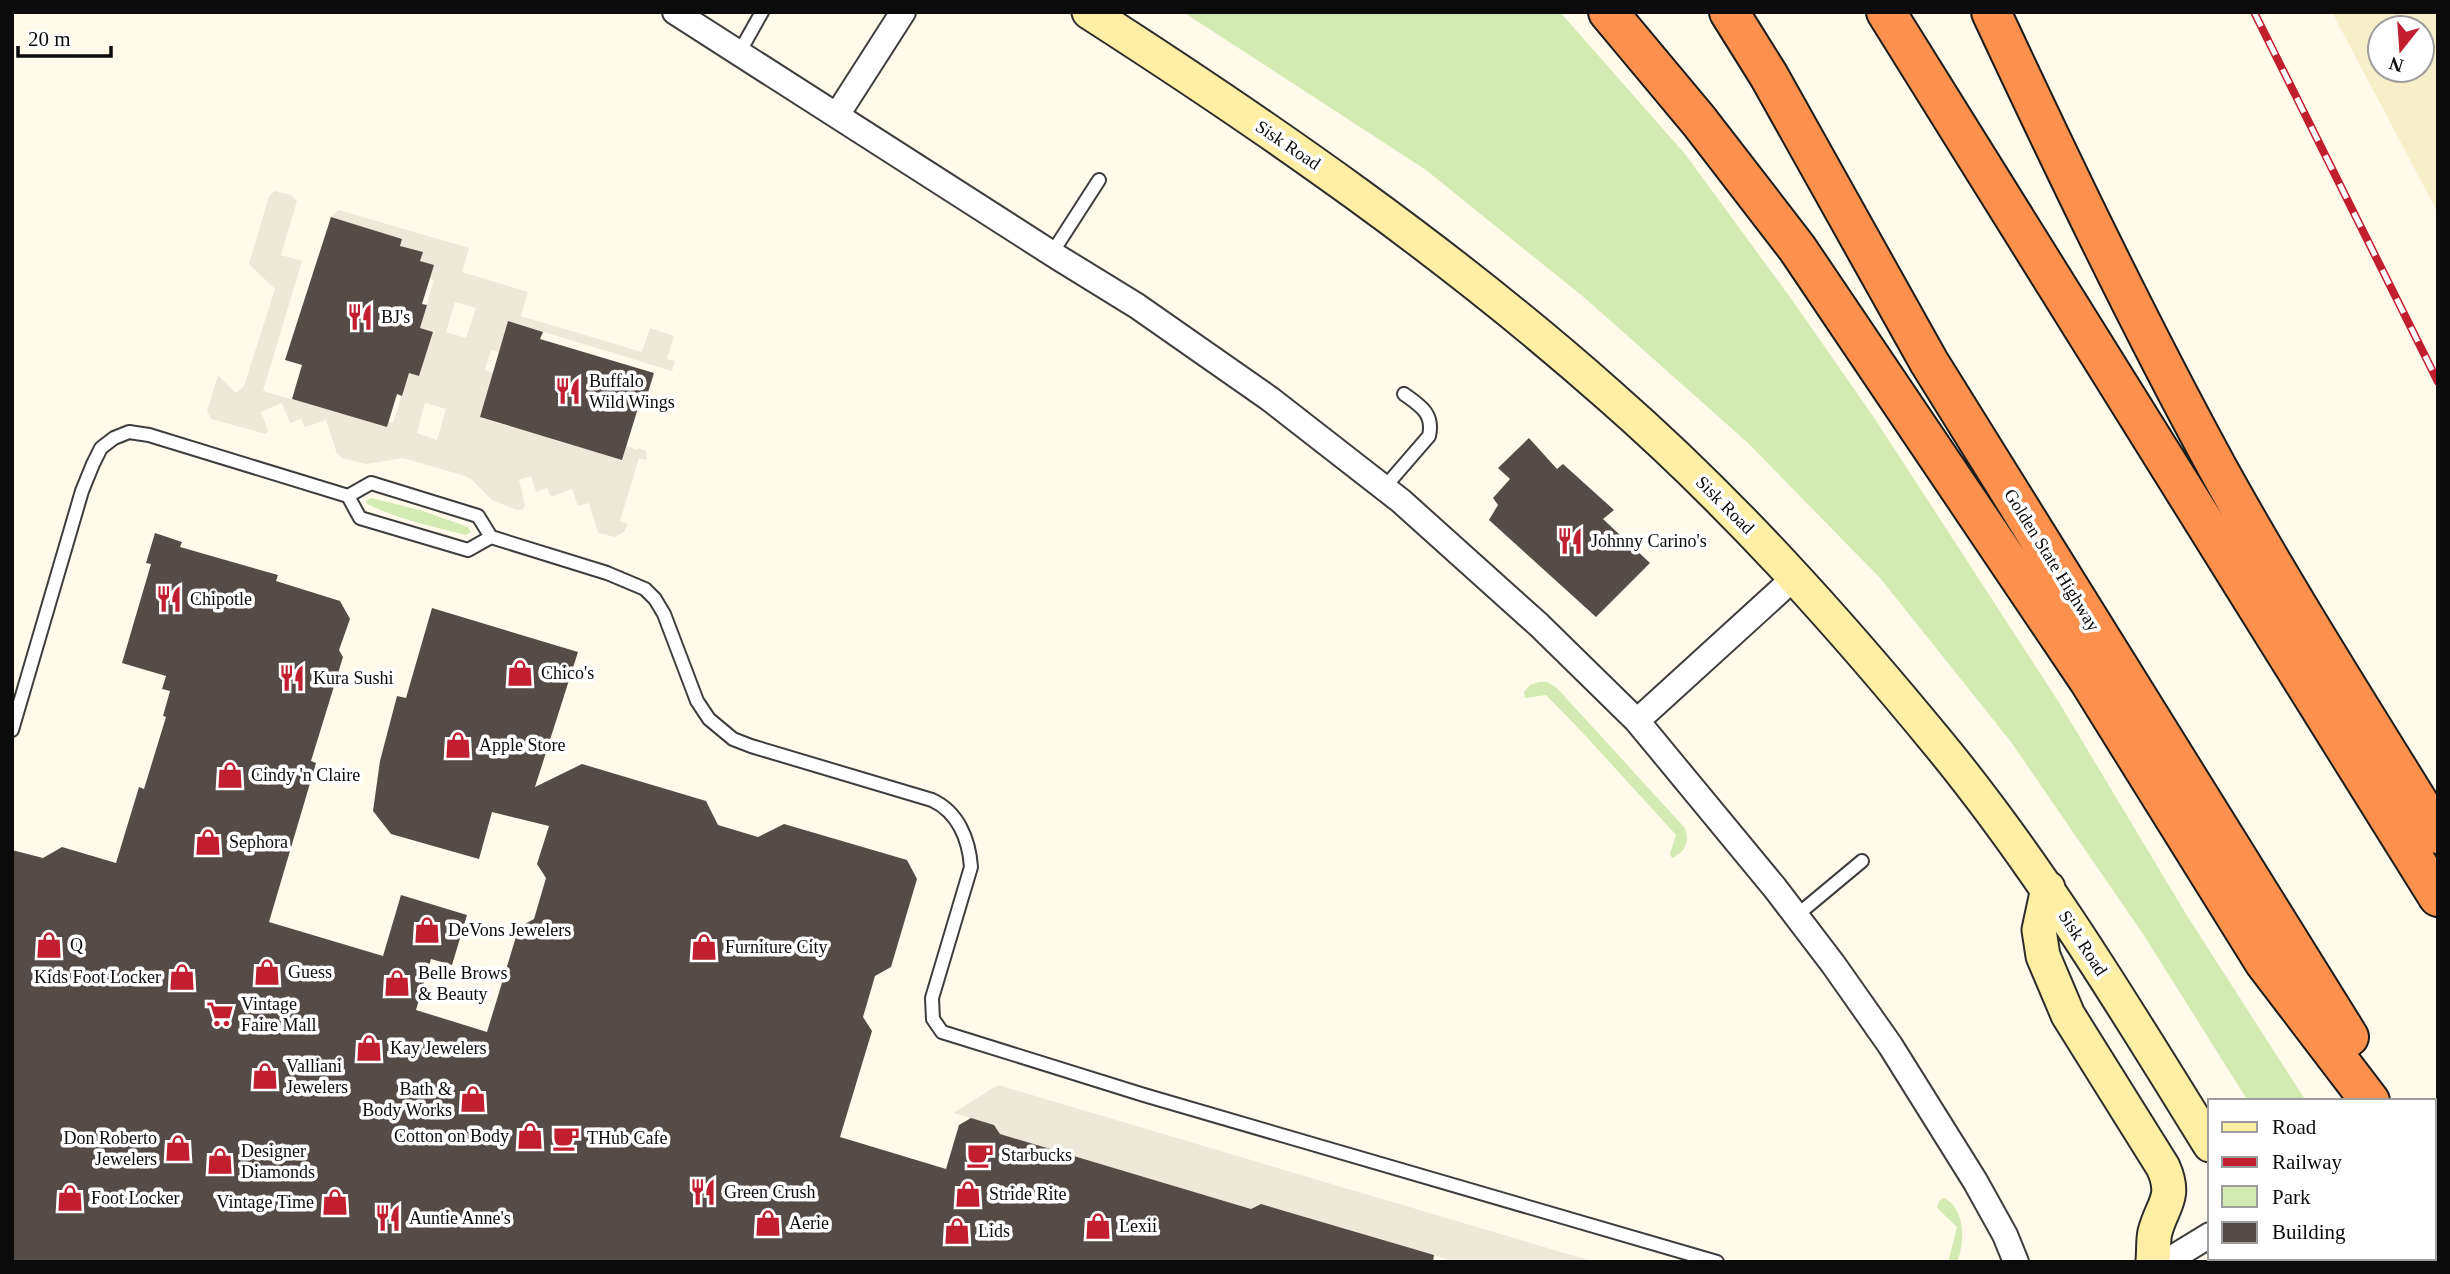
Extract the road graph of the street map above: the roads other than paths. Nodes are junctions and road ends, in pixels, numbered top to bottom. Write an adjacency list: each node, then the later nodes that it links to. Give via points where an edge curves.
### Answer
1 (675, 12): 9 (street)
2 (762, 12): 9 (lane)
3 (903, 12): 10 (street)
4 (1089, 12): 17 (main road, Sisk Road, via 1303,154 1506,308 1611,396)
5 (1608, 12): 25 (highway, via 1797,248 2089,681 2264,962)
6 (1729, 12): 26 (highway, Golden State Highway, via 1929,362)
7 (1886, 12): 23 (highway)
8 (1991, 12): 20 (highway, via 2085,214 2218,467)
9 (739, 53): 10 (street)
10 (837, 115): 12 (street)
11 (1099, 180): 12 (lane)
12 (1052, 253): 14 (street, via 1205,352)
13 (1404, 394): 14 (lane, via 1426,410 1432,426 1429,436)
14 (1384, 488): 18 (street)
15 (348, 496): 16 (lane, via 371,483 478,516); 16 (lane, via 360,518 468,550); 19 (lane, via 149,435 130,432 114,438 101,448 82,491)
16 (491, 537): 31 (lane, via 645,589 664,614 697,701 709,719 733,739 932,800 952,814 970,849 971,867 932,998 933,1019 942,1032)
17 (1795, 577): 18 (street); 22 (main road, Sisk Road, via 1941,746)
18 (1637, 721): 24 (street)
19 (12, 730)
20 (2438, 834)
21 (1862, 861): 24 (lane)
22 (2048, 888): 27 (main road, Sisk Road); 32 (main road, via 2039,930 2048,968 2068,1015 2166,1174 2168,1201 2155,1232)
23 (2438, 897)
24 (1796, 916): 34 (street, via 1890,1045 1975,1181)
25 (2368, 1099)
26 (2387, 1099)
27 (2208, 1142)
28 (2436, 1183): 29 (highway)
29 (2438, 1189)
30 (2208, 1235): 32 (street, via 2174,1257)
31 (1687, 1258): 33 (lane)
32 (2151, 1261)
33 (1717, 1262)
34 (2016, 1262)

